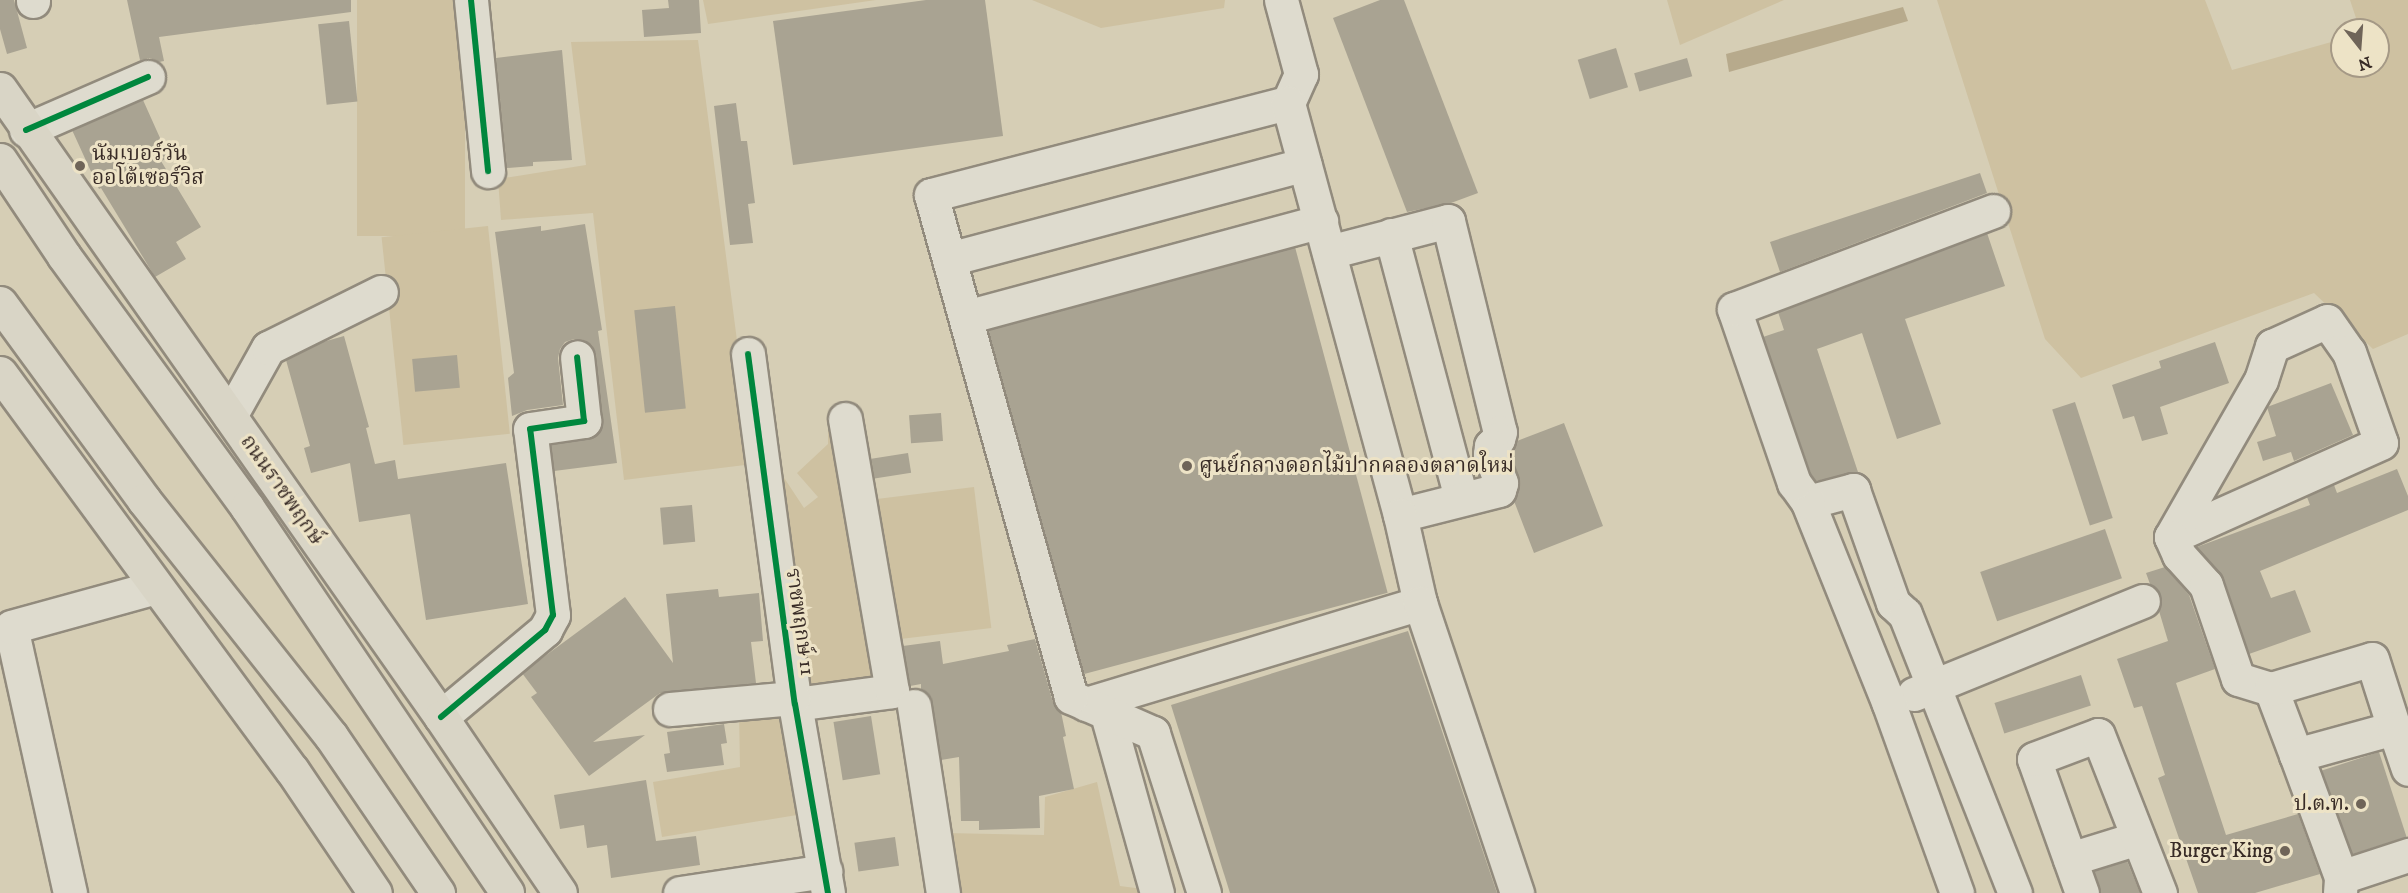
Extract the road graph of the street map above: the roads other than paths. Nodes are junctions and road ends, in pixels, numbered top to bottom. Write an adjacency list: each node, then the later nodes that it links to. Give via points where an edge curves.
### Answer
1 (471, 0): 9 (street)
2 (1281, 0): 5 (street, via 1301,74)
3 (148, 77): 6 (street)
4 (0, 89): 6 (main road, ถนนราชพฤกษ์)
5 (1288, 103): 8 (street); 13 (street, via 931,195)
6 (26, 130): 20 (main road, ถนนราชพฤกษ์)
7 (0, 160): 48 (main road, ถนนราชพฤกษ์, via 64,256 247,507)
8 (1305, 164): 11 (street); 13 (street)
9 (488, 171)
10 (1993, 211): 23 (street, via 1734,309 1794,483)
11 (1325, 236): 12 (street); 16 (street); 24 (street)
12 (1391, 236): 22 (street); 22 (street, via 1448,221 1500,432 1490,454 1501,483 1498,490)
13 (949, 259): 16 (street)
14 (381, 292): 20 (street, via 268,348)
15 (1, 305): 47 (main road, via 144,500 331,736)
16 (966, 317): 35 (street, via 1071,697)
17 (748, 354): 31 (street, ราชพฤกษ์ 11)
18 (577, 357): 36 (street, via 584,421 530,429 553,615 545,630)
19 (0, 373): 26 (main road)
20 (230, 416): 36 (main road, ถนนราชพฤกษ์)
21 (845, 419): 31 (street, via 892,691)
22 (1461, 498): 24 (street)
23 (1808, 502): 29 (street, via 1853,490 1893,603 1905,614); 32 (street)
24 (1400, 515): 28 (street)
25 (2171, 537): 25 (street, via 2381,443 2349,352 2327,321 2272,346 2261,380); 30 (street, via 2179,555 2206,585 2238,679)
26 (156, 587): 45 (street, via 11,627); 46 (main road, via 292,770)
27 (2143, 601): 29 (street)
28 (1420, 603): 35 (street); 54 (street)
29 (1934, 686): 32 (street); 56 (street)
30 (2271, 689): 37 (street, via 2372,659); 38 (street)
31 (794, 701): 34 (street); 43 (street, ราชพฤกษ์ 11)
32 (1889, 704): 55 (street)
33 (914, 706): 51 (street)
34 (670, 709)
35 (1096, 709): 52 (street); 53 (street, via 1153,733)
36 (441, 717): 49 (main road, ถนนราชพฤกษ์)
37 (2394, 728): 38 (street); 39 (street)
38 (2296, 755): 44 (street)
39 (2408, 769)
40 (2138, 838): 42 (street); 42 (street, via 2098,735 2034,759); 58 (street)
41 (2408, 855): 44 (street)
42 (2070, 859): 57 (street)
43 (826, 882): 50 (street)
44 (2341, 885)
45 (70, 893)
46 (375, 893)
47 (438, 893)
48 (507, 893)
49 (560, 893)
50 (680, 893)
51 (943, 893)
52 (1157, 893)
53 (1204, 893)
54 (1517, 893)
55 (1957, 893)
56 (2015, 893)
57 (2082, 893)
58 (2160, 893)

